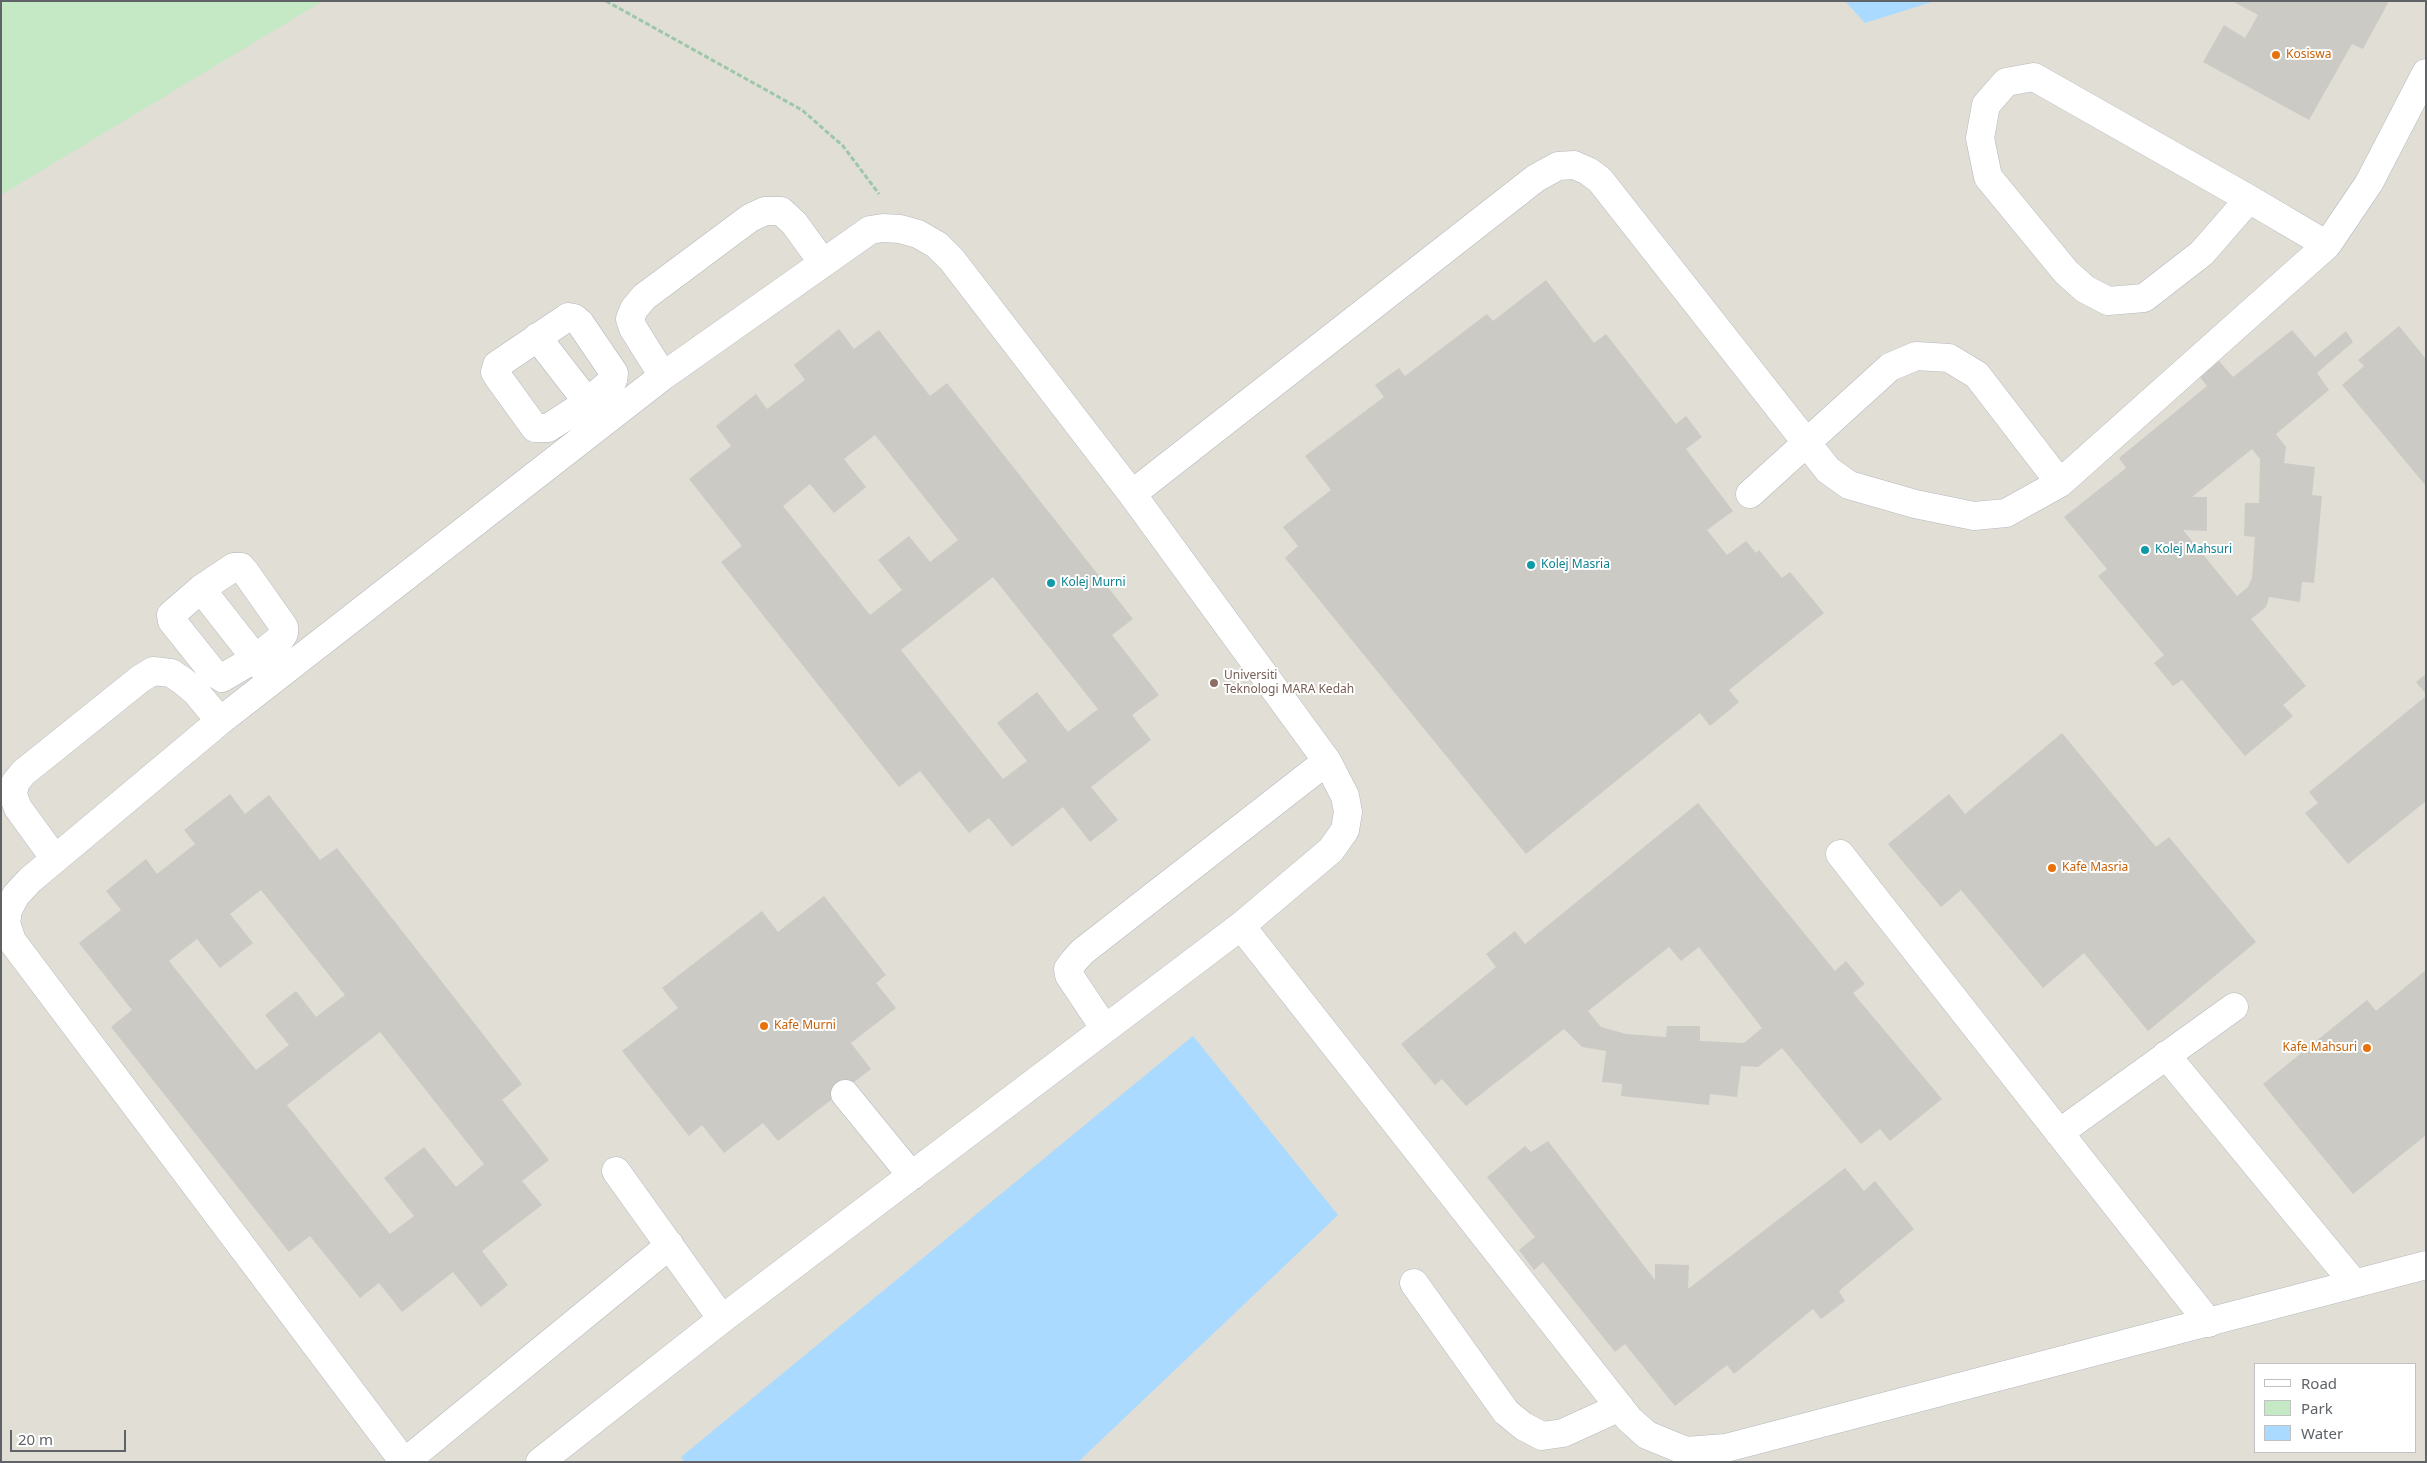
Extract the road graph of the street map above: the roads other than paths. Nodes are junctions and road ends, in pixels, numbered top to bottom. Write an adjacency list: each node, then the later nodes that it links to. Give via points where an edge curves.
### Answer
1 (2426, 72): 3 (street, via 2369,183)
2 (2250, 199): 2 (street, via 2034,77 2006,82 1986,106 1980,138 1988,177 2066,272 2085,289 2108,301 2144,298 2202,253); 3 (street)
3 (2328, 245): 9 (street)
4 (823, 263): 6 (street); 6 (street, via 794,223 781,211 766,211 750,218 644,297 634,308 630,319 633,328); 10 (street, via 870,230 900,229 918,234 936,245 952,260)
5 (537, 337): 7 (street); 7 (street, via 568,317 580,324 614,373); 7 (street, via 501,361 495,372 535,428 543,430)
6 (663, 376): 7 (street)
7 (596, 412): 14 (street)
8 (1805, 443): 9 (street, via 1828,470 1850,485 1915,504 1974,516 2006,513); 9 (street, via 1890,367 1916,356 1949,358 1977,376); 10 (street, via 1600,180 1574,165 1558,166 1536,178); 11 (street)
9 (2060, 483)
10 (1132, 494): 16 (street)
11 (1750, 494)
12 (201, 589): 13 (street); 13 (street, via 174,611 172,621 212,671 222,678); 13 (street, via 234,567 246,573 284,627 281,638)
13 (256, 658): 14 (street)
14 (272, 679): 15 (street)
15 (220, 721): 18 (street); 18 (street, via 183,681 171,673 153,671 23,772 15,784 13,795 18,808)
16 (1327, 761): 19 (street, via 1345,796 1348,812 1346,830 1331,850); 21 (street, via 1082,952 1068,968)
17 (1840, 854): 24 (street)
18 (55, 859): 34 (street, via 16,895 8,910 6,923 12,941)
19 (1241, 926): 21 (street); 33 (street)
20 (2234, 1007): 22 (street)
21 (1105, 1029): 26 (street)
22 (2166, 1056): 24 (street); 29 (street)
23 (844, 1094): 26 (street)
24 (2059, 1133): 32 (street)
25 (616, 1171): 27 (street)
26 (912, 1176): 31 (street)
27 (670, 1245): 31 (street); 34 (street)
28 (2426, 1265): 29 (street)
29 (2354, 1282): 32 (street)
30 (1414, 1283): 33 (street, via 1506,1412 1523,1426 1542,1436 1562,1433)
31 (722, 1319): 35 (street)
32 (2209, 1323): 33 (street, via 1726,1448 1686,1451 1647,1435)
33 (1620, 1408)
34 (405, 1462)
35 (540, 1462)

